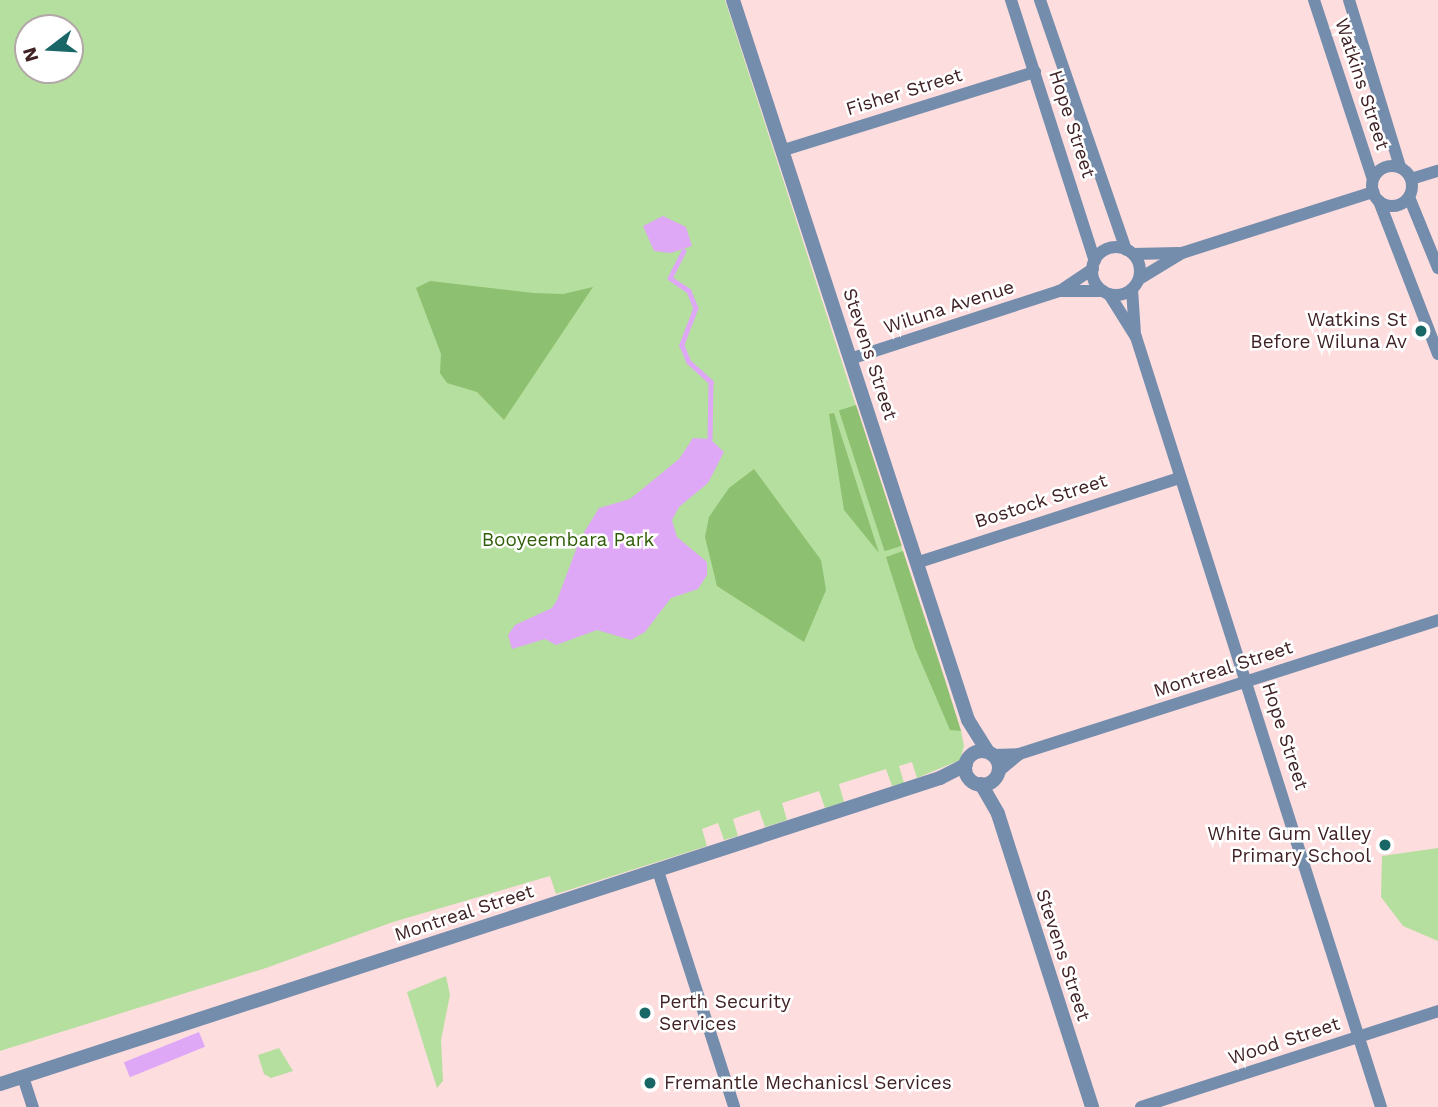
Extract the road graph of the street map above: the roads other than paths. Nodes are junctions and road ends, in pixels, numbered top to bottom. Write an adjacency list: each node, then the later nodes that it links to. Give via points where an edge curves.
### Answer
1 (733, 0): 7 (street, Stevens Street)
2 (1011, 0): 6 (street, Hope Street)
3 (1040, 0): 13 (street, Hope Street)
4 (1314, 0): 11 (street, Watkins Street)
5 (1349, 0): 8 (street, Watkins Street)
6 (1035, 72): 7 (street, Fisher Street); 15 (street, Hope Street)
7 (784, 150): 22 (street, Stevens Street)
8 (1400, 167): 10 (street); 11 (street, via 1386,166)
9 (1438, 171): 10 (street)
10 (1411, 179): 12 (street)
11 (1375, 191): 12 (street, via 1395,206); 14 (street); 21 (street, Watkins Street)
12 (1409, 197): 16 (street)
13 (1129, 252): 14 (street); 15 (street, via 1108,249); 17 (street, via 1139,266)
14 (1182, 253): 17 (street)
15 (1094, 265): 18 (street, Wiluna Avenue); 19 (street)
16 (1438, 268)
17 (1135, 284): 19 (street); 20 (street, Hope Street)
18 (1059, 291): 19 (street, Wiluna Avenue); 22 (street, Wiluna Avenue)
19 (1106, 292): 20 (street, Hope Street)
20 (1136, 337): 23 (street, Hope Street)
21 (1438, 354)
22 (850, 359): 24 (street, Stevens Street)
23 (1179, 478): 24 (street, Bostock Street); 26 (street, Hope Street)
24 (916, 563): 27 (street, Stevens Street)
25 (1438, 620): 26 (street, Montreal Street)
26 (1247, 682): 29 (street, Montreal Street); 33 (street, Hope Street)
27 (968, 720): 28 (street, Stevens Street); 30 (street, Stevens Street)
28 (990, 753): 29 (street, Montreal Street); 30 (street, Stevens Street); 30 (street)
29 (1019, 754): 30 (street, Montreal Street)
30 (980, 772): 31 (street, Montreal Street, via 940,778); 38 (street, Stevens Street, via 998,814)
31 (658, 871): 34 (street, Montreal Street); 37 (street)
32 (1438, 1011): 33 (street, Wood Street)
33 (1359, 1036): 39 (street, Wood Street); 40 (street, Hope Street)
34 (23, 1077): 35 (street, Montreal Street); 36 (street)
35 (0, 1084)
36 (33, 1107)
37 (734, 1107)
38 (1092, 1107)
39 (1142, 1107)
40 (1381, 1107)

